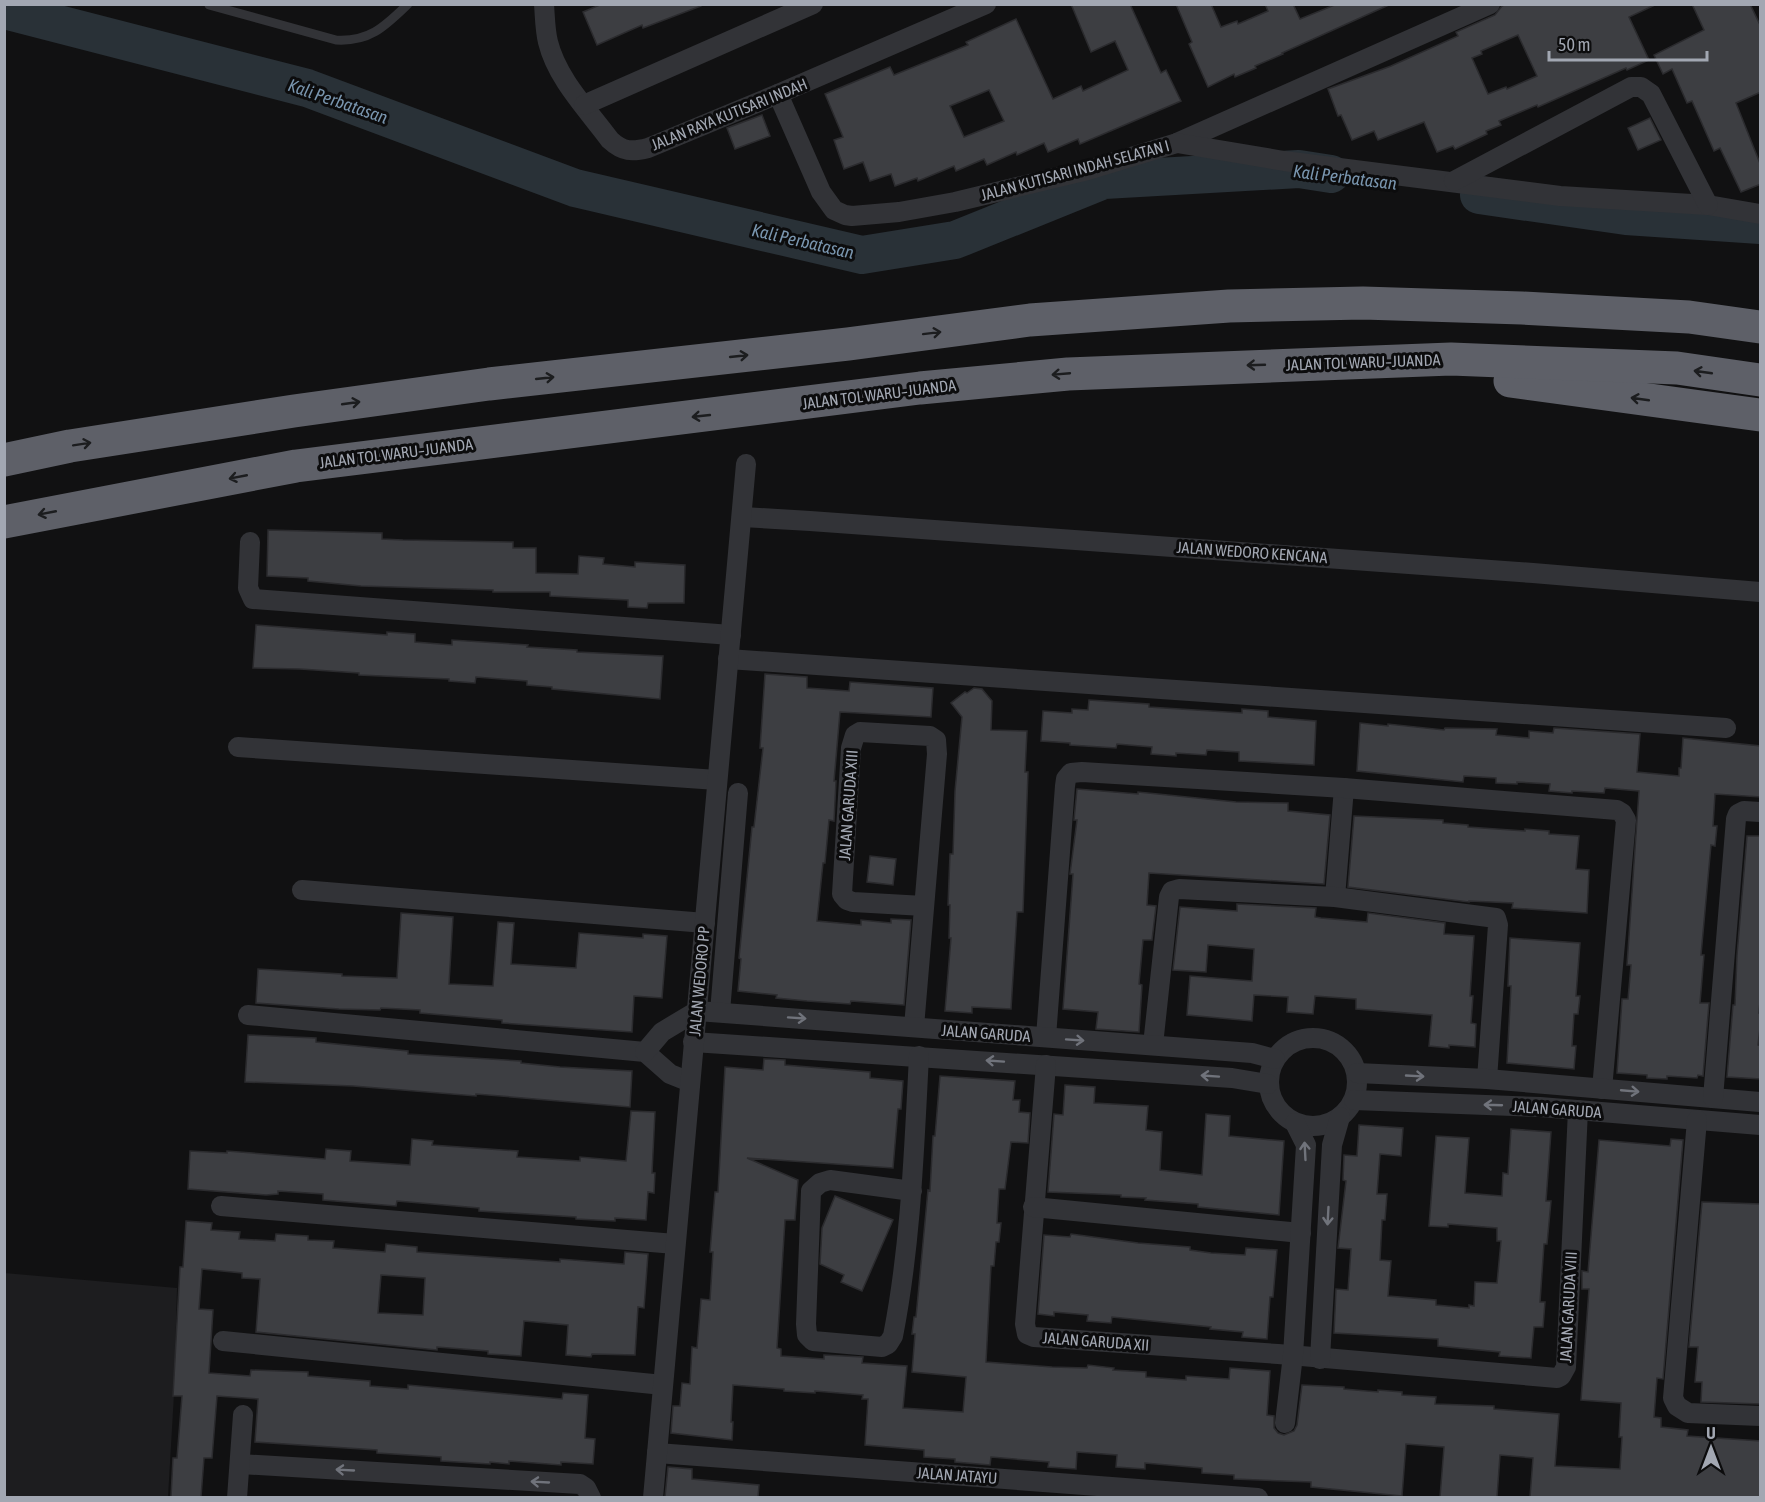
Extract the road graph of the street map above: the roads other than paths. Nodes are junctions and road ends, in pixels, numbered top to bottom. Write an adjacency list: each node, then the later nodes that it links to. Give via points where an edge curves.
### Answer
1 (408, 4): 6 (lane, via 381,29 347,40)
2 (544, 4): 8 (street, JALAN RAYA KUTISARI INDAH, via 552,54)
3 (813, 4): 8 (street)
4 (986, 4): 7 (street, JALAN RAYA KUTISARI INDAH)
5 (1490, 4): 9 (street, JALAN KUTISARI INDAH SELATAN I)
6 (209, 5)
7 (778, 94): 8 (street, JALAN RAYA KUTISARI INDAH, via 635,151 619,148 610,140); 9 (street, JALAN KUTISARI INDAH SELATAN I, via 821,192 834,210 845,215 899,212 955,202 1088,170)
8 (584, 105)
9 (1177, 143): 10 (street, via 1284,161)
10 (1454, 181): 11 (street, via 1560,196); 11 (street, via 1630,87 1641,87 1651,94)
11 (1708, 205): 12 (street)
12 (1761, 214)
13 (1689, 317): 14 (highway); 15 (highway); 19 (highway, one-way to 13, via 70,446 489,384 1030,320 1229,306 1363,303)
14 (1761, 321)
15 (1761, 327)
16 (1451, 359): 17 (highway, JALAN TOL WARU–JUANDA, one-way to 16, via 1677,368); 18 (highway, one-way to 16, via 1480,376); 22 (highway, JALAN TOL WARU–JUANDA, one-way to 22, via 1068,374 920,388 296,466)
17 (1761, 380)
18 (1761, 415)
19 (4, 460)
20 (746, 464): 21 (street, JALAN WEDORO PP)
21 (743, 518): 24 (street, JALAN WEDORO KENCANA); 25 (street, JALAN WEDORO PP)
22 (4, 522)
23 (250, 542): 25 (street, via 248,588 253,599)
24 (1761, 592)
25 (731, 635): 26 (street, JALAN WEDORO PP)
26 (728, 659): 27 (street); 29 (street, JALAN WEDORO PP)
27 (1726, 728)
28 (238, 747): 29 (street)
29 (717, 780): 36 (street, JALAN WEDORO PP)
30 (1344, 788): 34 (street); 43 (street, via 1082,772 1068,776); 59 (street, via 1622,813 1626,820)
31 (738, 793): 38 (street)
32 (1761, 812): 61 (street, via 1744,811 1736,819)
33 (302, 890): 36 (street)
34 (1335, 897): 46 (street, via 1172,891 1168,897); 55 (street, via 1496,918)
35 (924, 906): 35 (street, JALAN GARUDA XIII, via 936,741 930,736 860,732 851,748 843,897 851,902); 41 (street, JALAN GARUDA XIII)
36 (705, 922): 37 (street, JALAN WEDORO PP)
37 (697, 1011): 38 (street, JALAN GARUDA); 44 (street, JALAN WEDORO PP); 48 (street, via 662,1032)
38 (720, 1012): 40 (street, JALAN GARUDA)
39 (248, 1015): 48 (street)
40 (766, 1016): 41 (street, JALAN GARUDA, one-way to 41); 47 (street)
41 (914, 1027): 42 (street, JALAN GARUDA)
42 (966, 1031): 43 (street, JALAN GARUDA); 50 (street)
43 (1046, 1037): 45 (street, JALAN GARUDA, one-way to 45)
44 (693, 1042): 47 (street, JALAN GARUDA); 56 (street, JALAN WEDORO PP)
45 (1102, 1042): 46 (street, JALAN GARUDA); 53 (street)
46 (1153, 1045): 51 (street, JALAN GARUDA, via 1252,1053)
47 (763, 1046): 49 (street, JALAN GARUDA)
48 (645, 1052): 56 (street, via 670,1074)
49 (919, 1056): 50 (street, JALAN GARUDA); 73 (street)
50 (962, 1059): 52 (street, JALAN GARUDA, one-way to 50)
51 (1275, 1059): 54 (street, via 1285,1048 1313,1038 1341,1048); 57 (street)
52 (1046, 1065): 53 (street, JALAN GARUDA); 75 (street, JALAN GARUDA XII)
53 (1100, 1069): 57 (street, JALAN GARUDA, one-way to 53)
54 (1357, 1073): 55 (street, JALAN GARUDA, one-way to 55); 62 (street)
55 (1488, 1079): 58 (street, JALAN GARUDA)
56 (690, 1082): 77 (street, JALAN WEDORO PP)
57 (1268, 1084): 69 (street, via 1281,1114)
58 (1542, 1084): 59 (street, JALAN GARUDA); 64 (street)
59 (1602, 1089): 60 (street, JALAN GARUDA, one-way to 60)
60 (1663, 1094): 61 (street, JALAN GARUDA); 67 (street)
61 (1713, 1098): 63 (street, JALAN GARUDA)
62 (1354, 1100): 64 (street, JALAN GARUDA, one-way to 62); 66 (street)
63 (1761, 1101)
64 (1540, 1107): 65 (street, JALAN GARUDA)
65 (1578, 1110): 67 (street, JALAN GARUDA); 82 (street, JALAN GARUDA VIII, via 1564,1374 1557,1378)
66 (1340, 1117): 69 (street, via 1318,1126); 72 (street, via 1332,1145)
67 (1660, 1117): 68 (street, JALAN GARUDA)
68 (1697, 1120): 70 (street, JALAN GARUDA); 85 (street, via 1673,1398 1688,1413)
69 (1295, 1123): 71 (street, one-way to 69, via 1306,1144)
70 (1761, 1125)
71 (1304, 1189): 72 (street); 76 (street)
72 (1329, 1190): 79 (street, one-way to 79)
73 (912, 1191): 73 (street, via 830,1180 811,1191 806,1324 807,1335 813,1341 882,1347 888,1344 903,1283)
74 (221, 1206): 77 (street)
75 (1033, 1207): 76 (street); 81 (street, JALAN GARUDA XII, via 1025,1324 1028,1335)
76 (1300, 1233): 78 (street)
77 (675, 1244): 83 (street, JALAN WEDORO PP)
78 (1297, 1281): 79 (street); 81 (street)
79 (1324, 1283): 82 (street)
80 (223, 1341): 83 (street)
81 (1293, 1355): 82 (street, JALAN GARUDA VIII); 86 (street)
82 (1320, 1359)
83 (663, 1384): 87 (street, JALAN WEDORO PP)
84 (243, 1415): 88 (street)
85 (1761, 1416)
86 (1285, 1423)
87 (657, 1453): 91 (street, JALAN WEDORO PP); 92 (street, JALAN JATAYU)
88 (240, 1464): 89 (street); 90 (street, one-way to 88, via 580,1484)
89 (237, 1497)
90 (591, 1497)
91 (653, 1497)
92 (1258, 1497)

